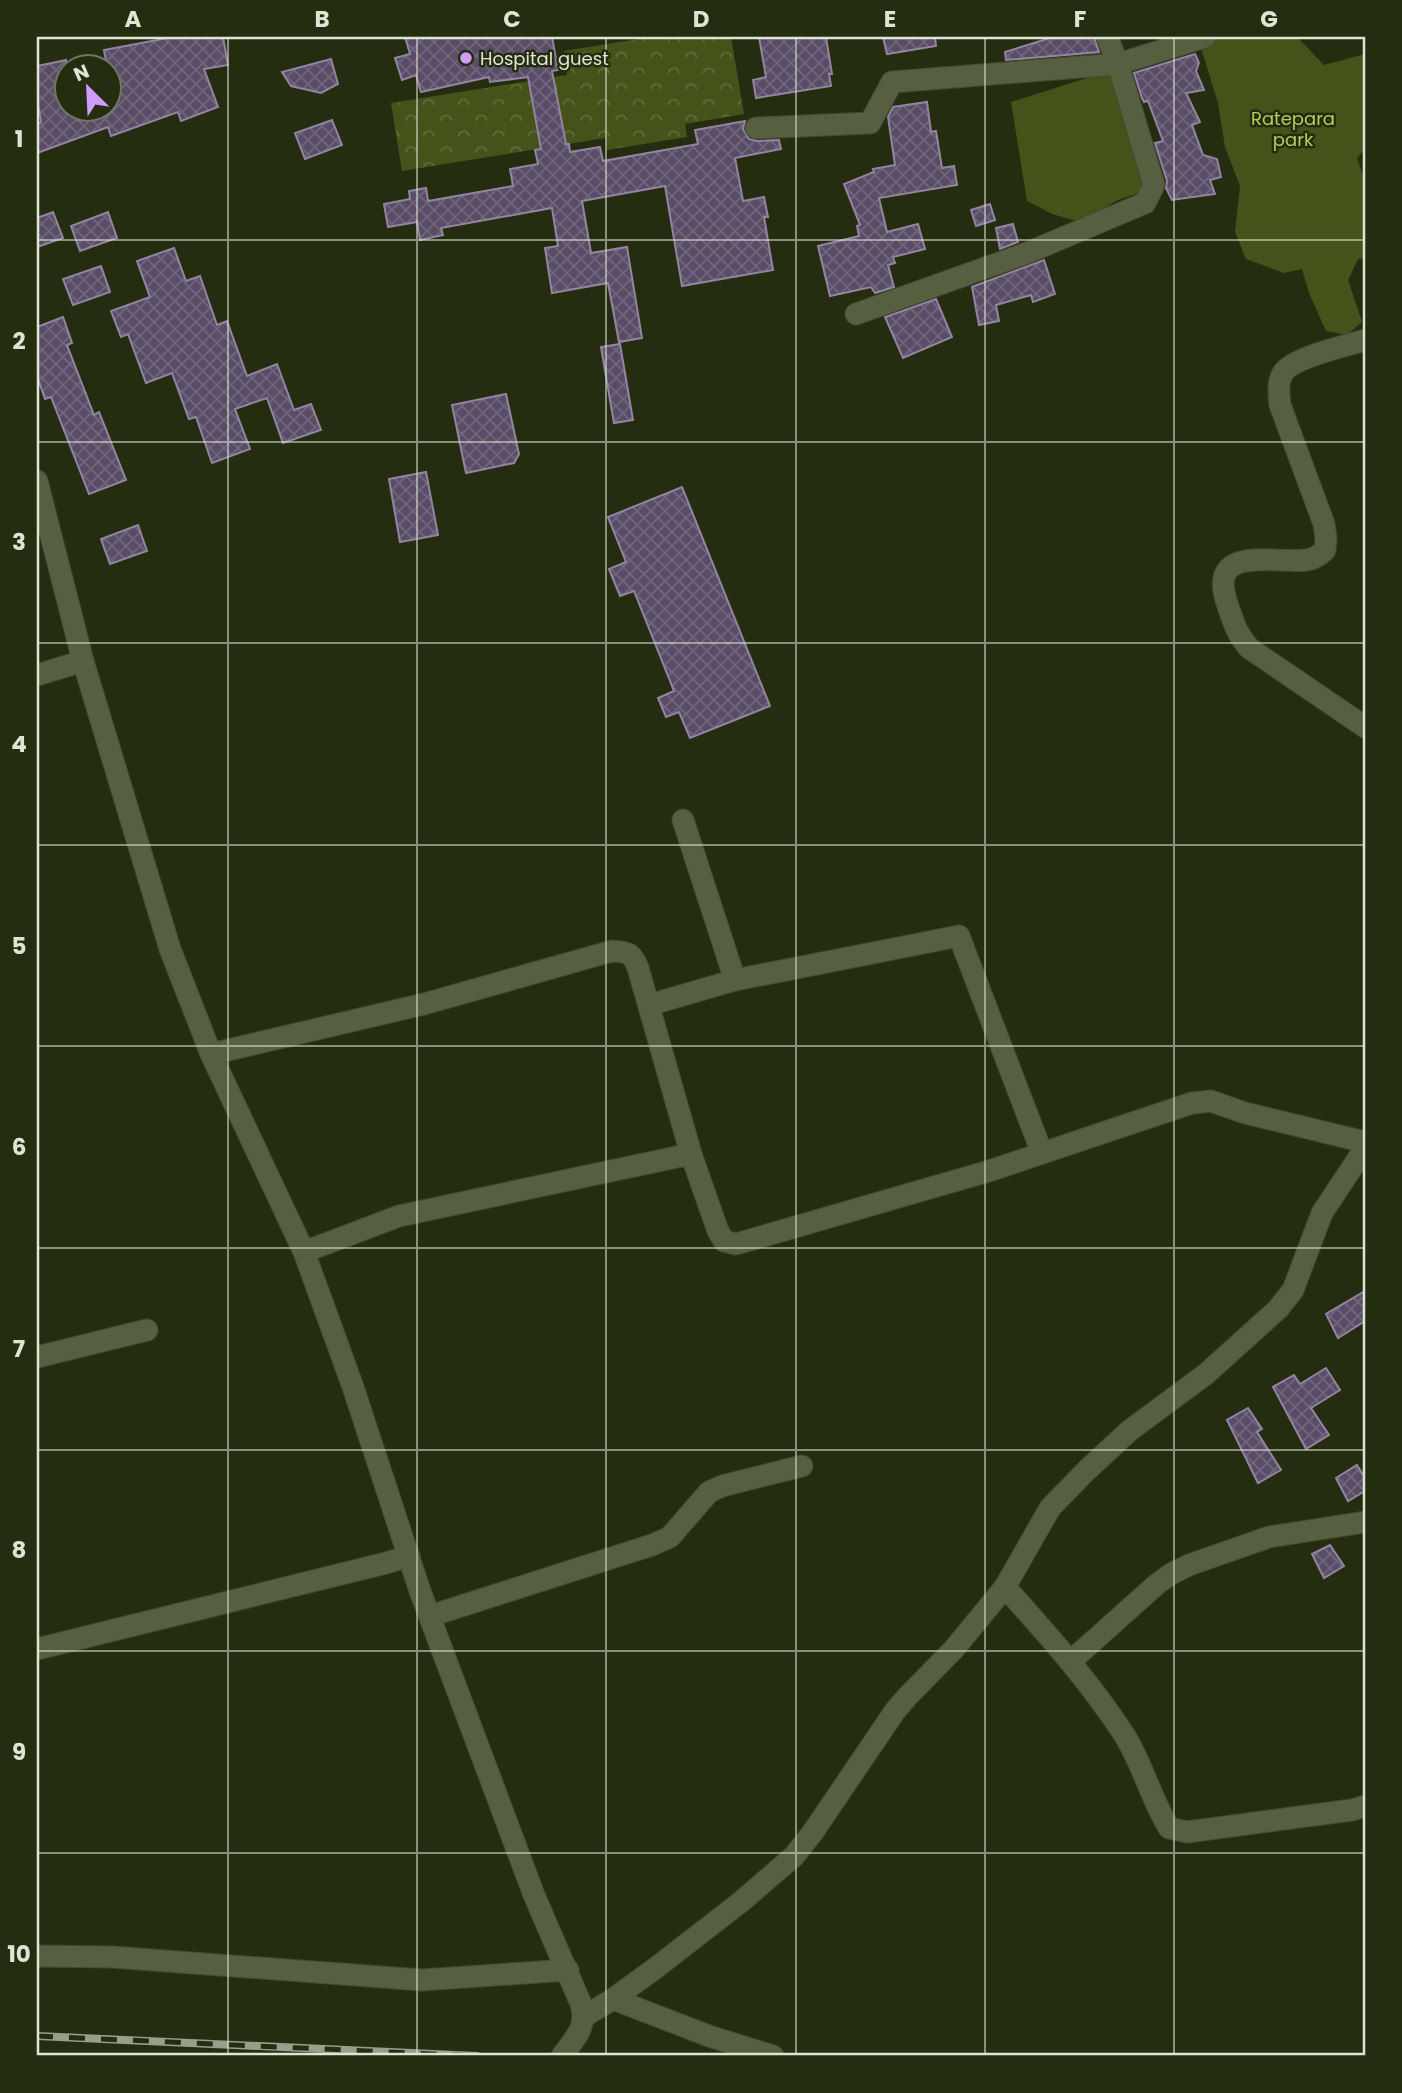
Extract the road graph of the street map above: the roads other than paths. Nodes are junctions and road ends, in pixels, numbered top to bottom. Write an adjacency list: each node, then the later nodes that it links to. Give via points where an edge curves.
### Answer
1 (1107, 37): 3 (street)
2 (1205, 37): 3 (street)
3 (1118, 64): 4 (street, via 892,82 870,124); 5 (street, via 1154,185 1145,203 1027,253)
4 (756, 128)
5 (856, 314)
6 (1365, 340): 10 (street, via 1300,360 1284,370 1280,379 1280,405 1324,524 1325,550 1309,560 1240,560 1224,578 1237,634 1249,648)
7 (37, 481): 8 (street)
8 (83, 661): 9 (street); 14 (street, via 170,949)
9 (37, 675)
10 (1365, 727)
11 (683, 820): 12 (street)
12 (735, 980): 13 (street); 17 (street, via 959,936)
13 (649, 1005): 14 (street, via 634,958 626,951 612,951 424,1004); 18 (street)
14 (211, 1054): 19 (street)
15 (1365, 1142): 17 (street, via 1211,1101 1192,1103)
16 (1365, 1148): 25 (street, via 1322,1213 1293,1290 1278,1309 1086,1471 1050,1508)
17 (1042, 1153): 18 (street, via 736,1244 724,1241 718,1231)
18 (691, 1154): 19 (street, via 399,1216)
19 (304, 1252): 24 (street)
20 (147, 1330): 21 (street)
21 (37, 1357)
22 (802, 1466): 26 (street, via 709,1492 670,1537 652,1545)
23 (1365, 1522): 28 (street, via 1269,1537 1189,1565 1157,1584)
24 (409, 1556): 26 (street); 27 (street)
25 (1005, 1587): 28 (street); 32 (street, via 895,1711 794,1856)
26 (430, 1616): 31 (street, via 534,1895)
27 (37, 1649)
28 (1071, 1661): 29 (street, via 1126,1738 1169,1828 1187,1832)
29 (1365, 1806)
30 (37, 1955): 31 (street, via 111,1956 422,1980)
31 (568, 1970): 33 (street)
32 (613, 1999): 33 (street); 35 (street)
33 (584, 2016): 34 (street)
34 (562, 2056)
35 (773, 2056)

